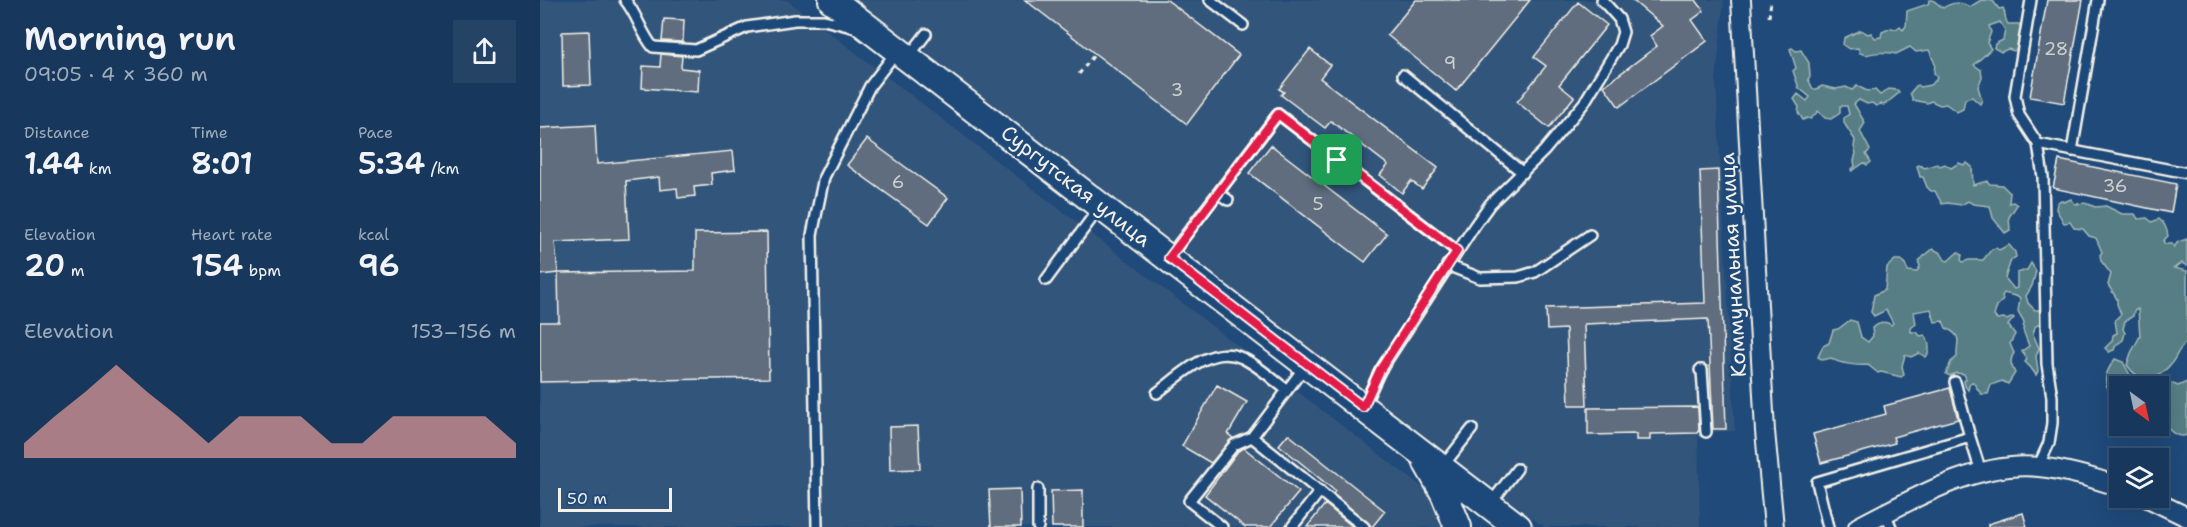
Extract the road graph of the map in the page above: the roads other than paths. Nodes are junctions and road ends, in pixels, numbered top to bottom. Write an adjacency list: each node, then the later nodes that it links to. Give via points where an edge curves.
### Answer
1 (625, 0): 10 (lane, via 653,47 696,50 747,27 795,21 829,21)
2 (832, 0): 10 (main road, Сургутская улица)
3 (1210, 0): 8 (lane)
4 (1602, 0): 14 (lane, via 1620,19 1623,32 1619,45 1584,103)
5 (1741, 0): 53 (street, Коммунальная улица, via 1766,490)
6 (2031, 0): 12 (lane, via 2015,96 2019,116)
7 (2098, 0): 13 (lane)
8 (1243, 25)
9 (926, 34): 10 (lane)
10 (896, 47): 18 (main road, Сургутская улица); 46 (lane, via 870,86 825,177 812,235)
11 (1403, 75): 14 (lane)
12 (2038, 144): 13 (lane); 35 (lane, via 2043,177 2052,423 2049,443)
13 (2072, 151): 15 (lane)
14 (1523, 173): 20 (lane, via 1490,204)
15 (2187, 174)
16 (1218, 193): 17 (lane); 20 (lane, via 1278,114); 21 (lane)
17 (1228, 200)
18 (1101, 205): 21 (main road, Сургутская улица); 23 (lane)
19 (1590, 235): 22 (lane, via 1535,272 1518,278 1480,278)
20 (1457, 251): 22 (lane)
21 (1169, 258): 24 (main road, Сургутская улица)
22 (1448, 266): 29 (lane, via 1380,370)
23 (1046, 280)
24 (1307, 364): 27 (lane); 29 (main road, Сургутская улица)
25 (1700, 370): 31 (lane)
26 (1954, 382): 33 (lane)
27 (1287, 390): 28 (lane, via 1245,358 1219,354 1204,359); 32 (lane)
28 (1157, 393)
29 (1363, 407): 34 (main road, Сургутская улица)
30 (1472, 429): 36 (lane)
31 (1706, 432)
32 (1252, 437): 41 (lane); 48 (lane, via 1234,445 1189,501)
33 (1970, 438): 38 (lane); 54 (lane, via 1817,482)
34 (1422, 452): 36 (main road, Сургутская улица); 51 (main road)
35 (2038, 467): 38 (street); 39 (street)
36 (1442, 468): 42 (main road, Сургутская улица)
37 (1518, 469): 42 (lane)
38 (1981, 472): 45 (street, via 1929,492)
39 (2109, 483)
40 (1038, 489): 47 (lane)
41 (1320, 491): 49 (lane); 50 (lane)
42 (1489, 505): 52 (main road, Сургутская улица)
43 (2169, 507): 44 (street)
44 (2187, 515)
45 (1888, 520): 55 (street)
46 (817, 527)
47 (1038, 527)
48 (1222, 527)
49 (1292, 527)
50 (1364, 527)
51 (1458, 527)
52 (1518, 527)
53 (1774, 527)
54 (1828, 527)
55 (1858, 527)

